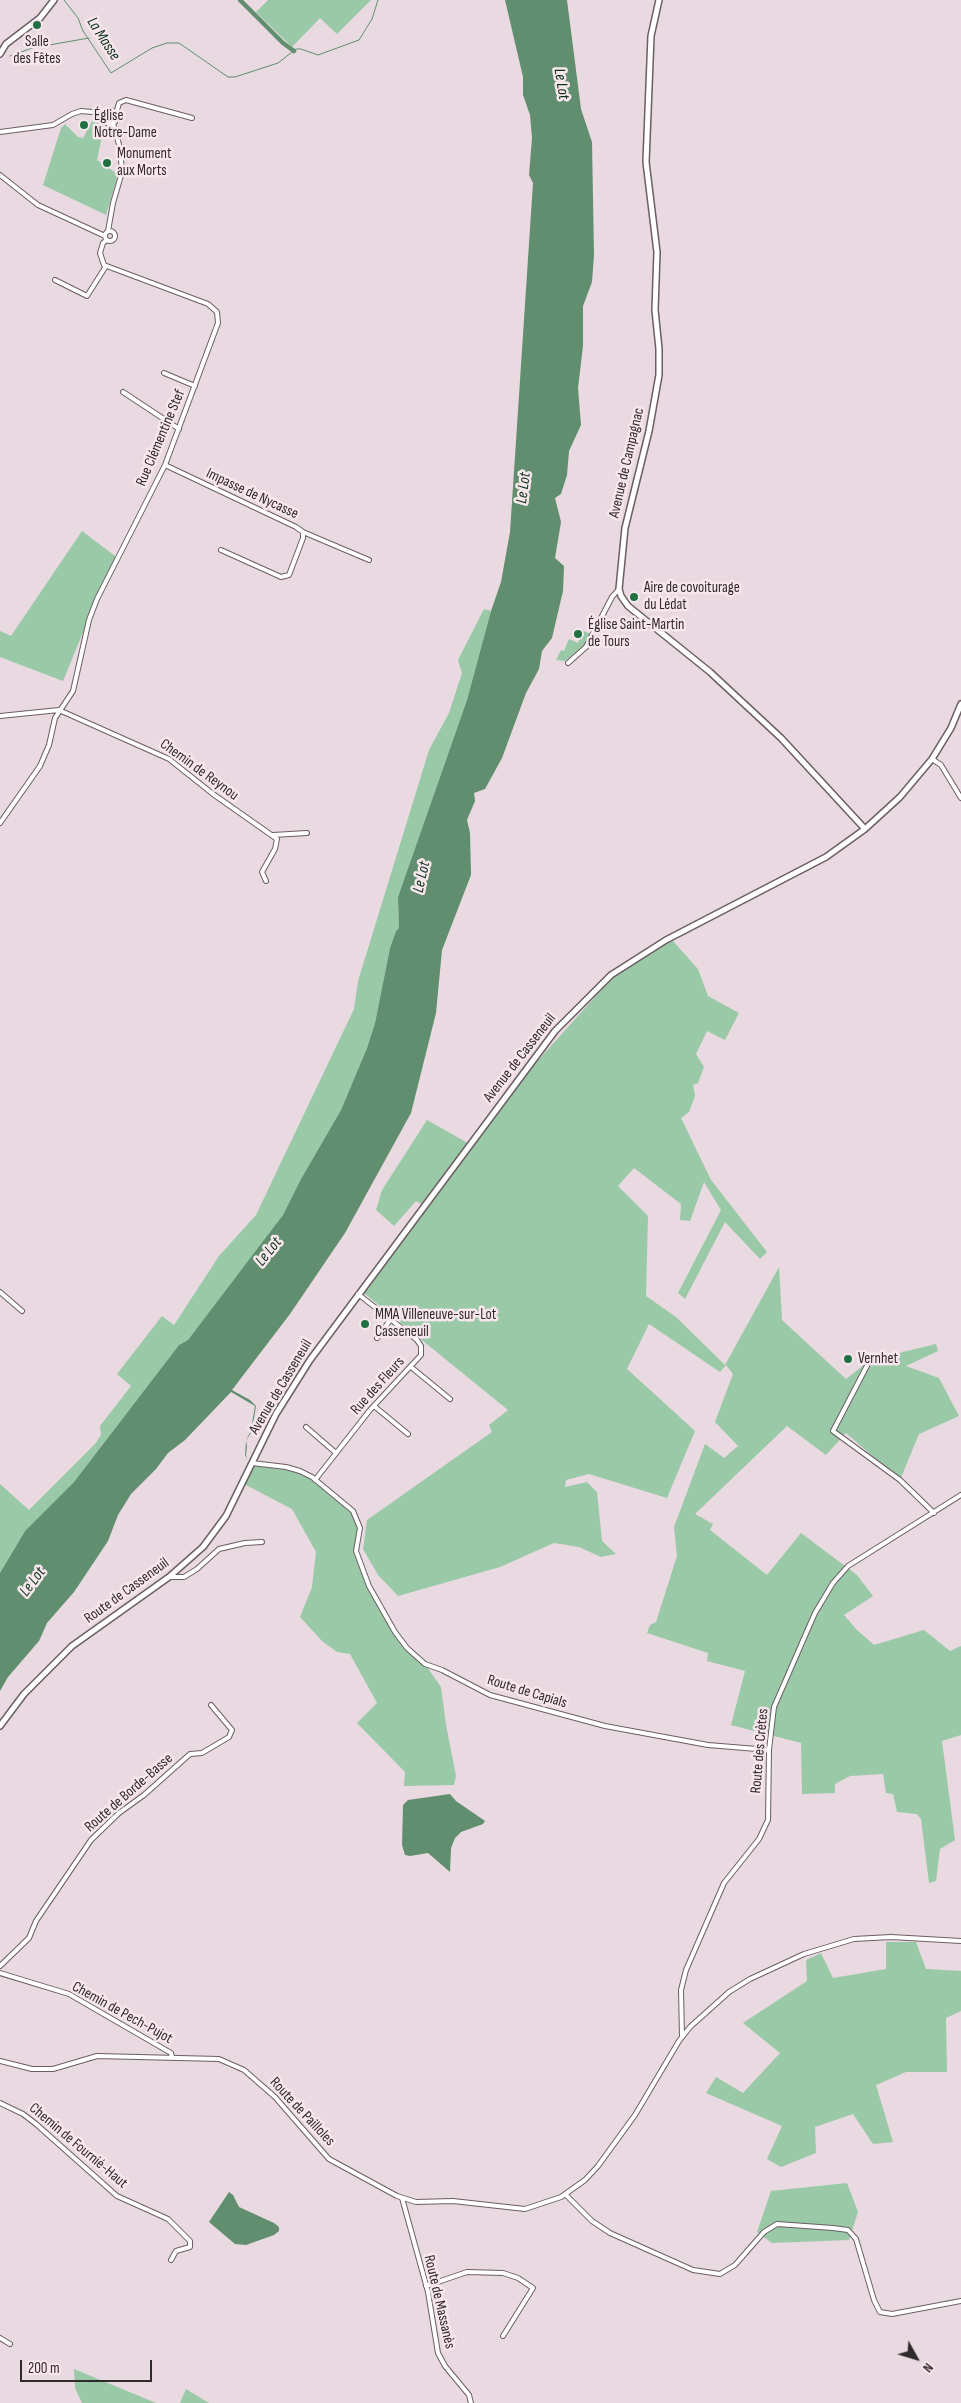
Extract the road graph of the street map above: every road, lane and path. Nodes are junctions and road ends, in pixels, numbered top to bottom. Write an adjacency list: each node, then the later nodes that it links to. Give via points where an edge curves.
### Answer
1 (54, 0): 3 (main road, via 40,18 6,44)
2 (659, 0): 21 (main road, Avenue de Campagnac, via 650,36 646,162 656,252 659,375 625,528)
3 (0, 54)
4 (104, 113): 5 (street, via 109,110); 7 (street, via 105,122); 8 (street, via 81,111 42,128)
5 (116, 114): 6 (street, via 119,103 126,100); 7 (street)
6 (192, 118)
7 (113, 123): 10 (street, via 122,172 112,203)
8 (0, 132)
9 (0, 175): 10 (street, via 38,205)
10 (107, 236): 11 (street, via 100,253)
11 (106, 266): 12 (street, via 86,296); 14 (street, Rue Clémentine Stef, via 214,308 219,317 218,323)
12 (55, 280)
13 (164, 373): 14 (street)
14 (196, 386): 16 (street, Rue Clémentine Stef)
15 (123, 392): 16 (street)
16 (179, 429): 17 (street, Rue Clémentine Stef)
17 (165, 465): 18 (street, Impasse de Nycasse); 24 (street, Rue Clémentine Stef, via 97,599 89,620 75,685)
18 (303, 532): 19 (street, Impasse de Nycasse, via 289,575 281,577); 20 (street)
19 (221, 550)
20 (369, 560)
21 (619, 589): 22 (street, via 586,647); 29 (main road, via 628,606 710,672 781,738)
22 (568, 663)
23 (961, 704): 26 (main road, Avenue de Casseneuil)
24 (60, 710): 25 (street, Chemin de Reynou); 28 (street, Rue Clémentine Stef, via 40,766); 31 (street, Chemin de Reynou, via 169,759 212,794)
25 (0, 716)
26 (932, 759): 27 (street, via 941,765); 29 (main road, Avenue de Casseneuil, via 900,797)
27 (961, 798)
28 (0, 823)
29 (865, 829): 34 (main road, Avenue de Casseneuil, via 826,857 666,940 611,975 554,1031)
30 (307, 832): 31 (street)
31 (272, 834): 32 (street, via 277,843 262,872)
32 (266, 881)
33 (0, 1292): 35 (street)
34 (358, 1294): 36 (street, Rue des Fleurs); 45 (main road, Avenue de Casseneuil, via 309,1361 276,1414)
35 (22, 1311)
36 (391, 1319): 37 (street); 39 (street, Rue des Fleurs, via 421,1346 421,1355)
37 (377, 1338)
38 (870, 1360): 48 (street, via 832,1431 900,1480)
39 (411, 1367): 40 (street); 41 (street, Rue des Fleurs)
40 (450, 1399)
41 (374, 1406): 43 (street); 44 (street, Rue des Fleurs)
42 (306, 1427): 44 (street)
43 (408, 1434)
44 (336, 1453): 46 (street, Rue des Fleurs)
45 (252, 1463): 46 (street, Route de Capials, via 286,1466); 50 (main road, Route de Casseneuil, via 226,1516 203,1547)
46 (315, 1480): 53 (street, Route de Capials, via 353,1511 360,1528 356,1551 369,1586 395,1632 425,1664 490,1695 605,1726 708,1745)
47 (961, 1495): 48 (street, Route des Crètes)
48 (934, 1513): 53 (street, Route des Crètes, via 848,1566 833,1583 815,1613 774,1706)
49 (262, 1542): 50 (street, via 219,1549 184,1577)
50 (169, 1577): 52 (main road, Route de Casseneuil, via 72,1646 24,1694)
51 (211, 1705): 55 (street, Route de Borde-Basse, via 232,1730 229,1737 202,1752 190,1754 91,1840 36,1921 30,1938)
52 (0, 1726)
53 (768, 1750): 57 (street, Route des Crètes, via 768,1820 759,1839 724,1883 686,1970 681,1990)
54 (961, 1941): 57 (street, Route de Pailloles, via 877,1937 834,1943 750,1979 708,2009)
55 (0, 1966)
56 (0, 1973): 58 (street, Chemin de Pech-Pujot, via 69,1994 171,2053)
57 (682, 2037): 61 (street, Route de Pailloles, via 635,2115 598,2166)
58 (172, 2057): 59 (street, Route de Pailloles, via 97,2056 53,2069 32,2069); 62 (street, Route de Pailloles, via 219,2059 244,2070 293,2115 329,2159)
59 (0, 2061)
60 (0, 2103): 63 (street, Chemin de Fournié-Haut, via 30,2119 117,2196 168,2218 190,2241 190,2247 176,2251)
61 (565, 2194): 62 (street, Route de Pailloles, via 525,2209 453,2201 416,2202); 65 (street, via 592,2221 610,2233 693,2270 720,2274 735,2265 764,2232 777,2224 833,2228 848,2230 856,2239 880,2312 892,2314)
62 (402, 2198): 64 (street, Route de Massanès)
63 (171, 2260)
64 (426, 2286): 66 (street, via 467,2272 503,2273 518,2278 533,2288); 69 (street, Route de Massanès, via 438,2353)
65 (961, 2301)
66 (503, 2336)
67 (0, 2338): 68 (street)
68 (10, 2344)
69 (471, 2403)

